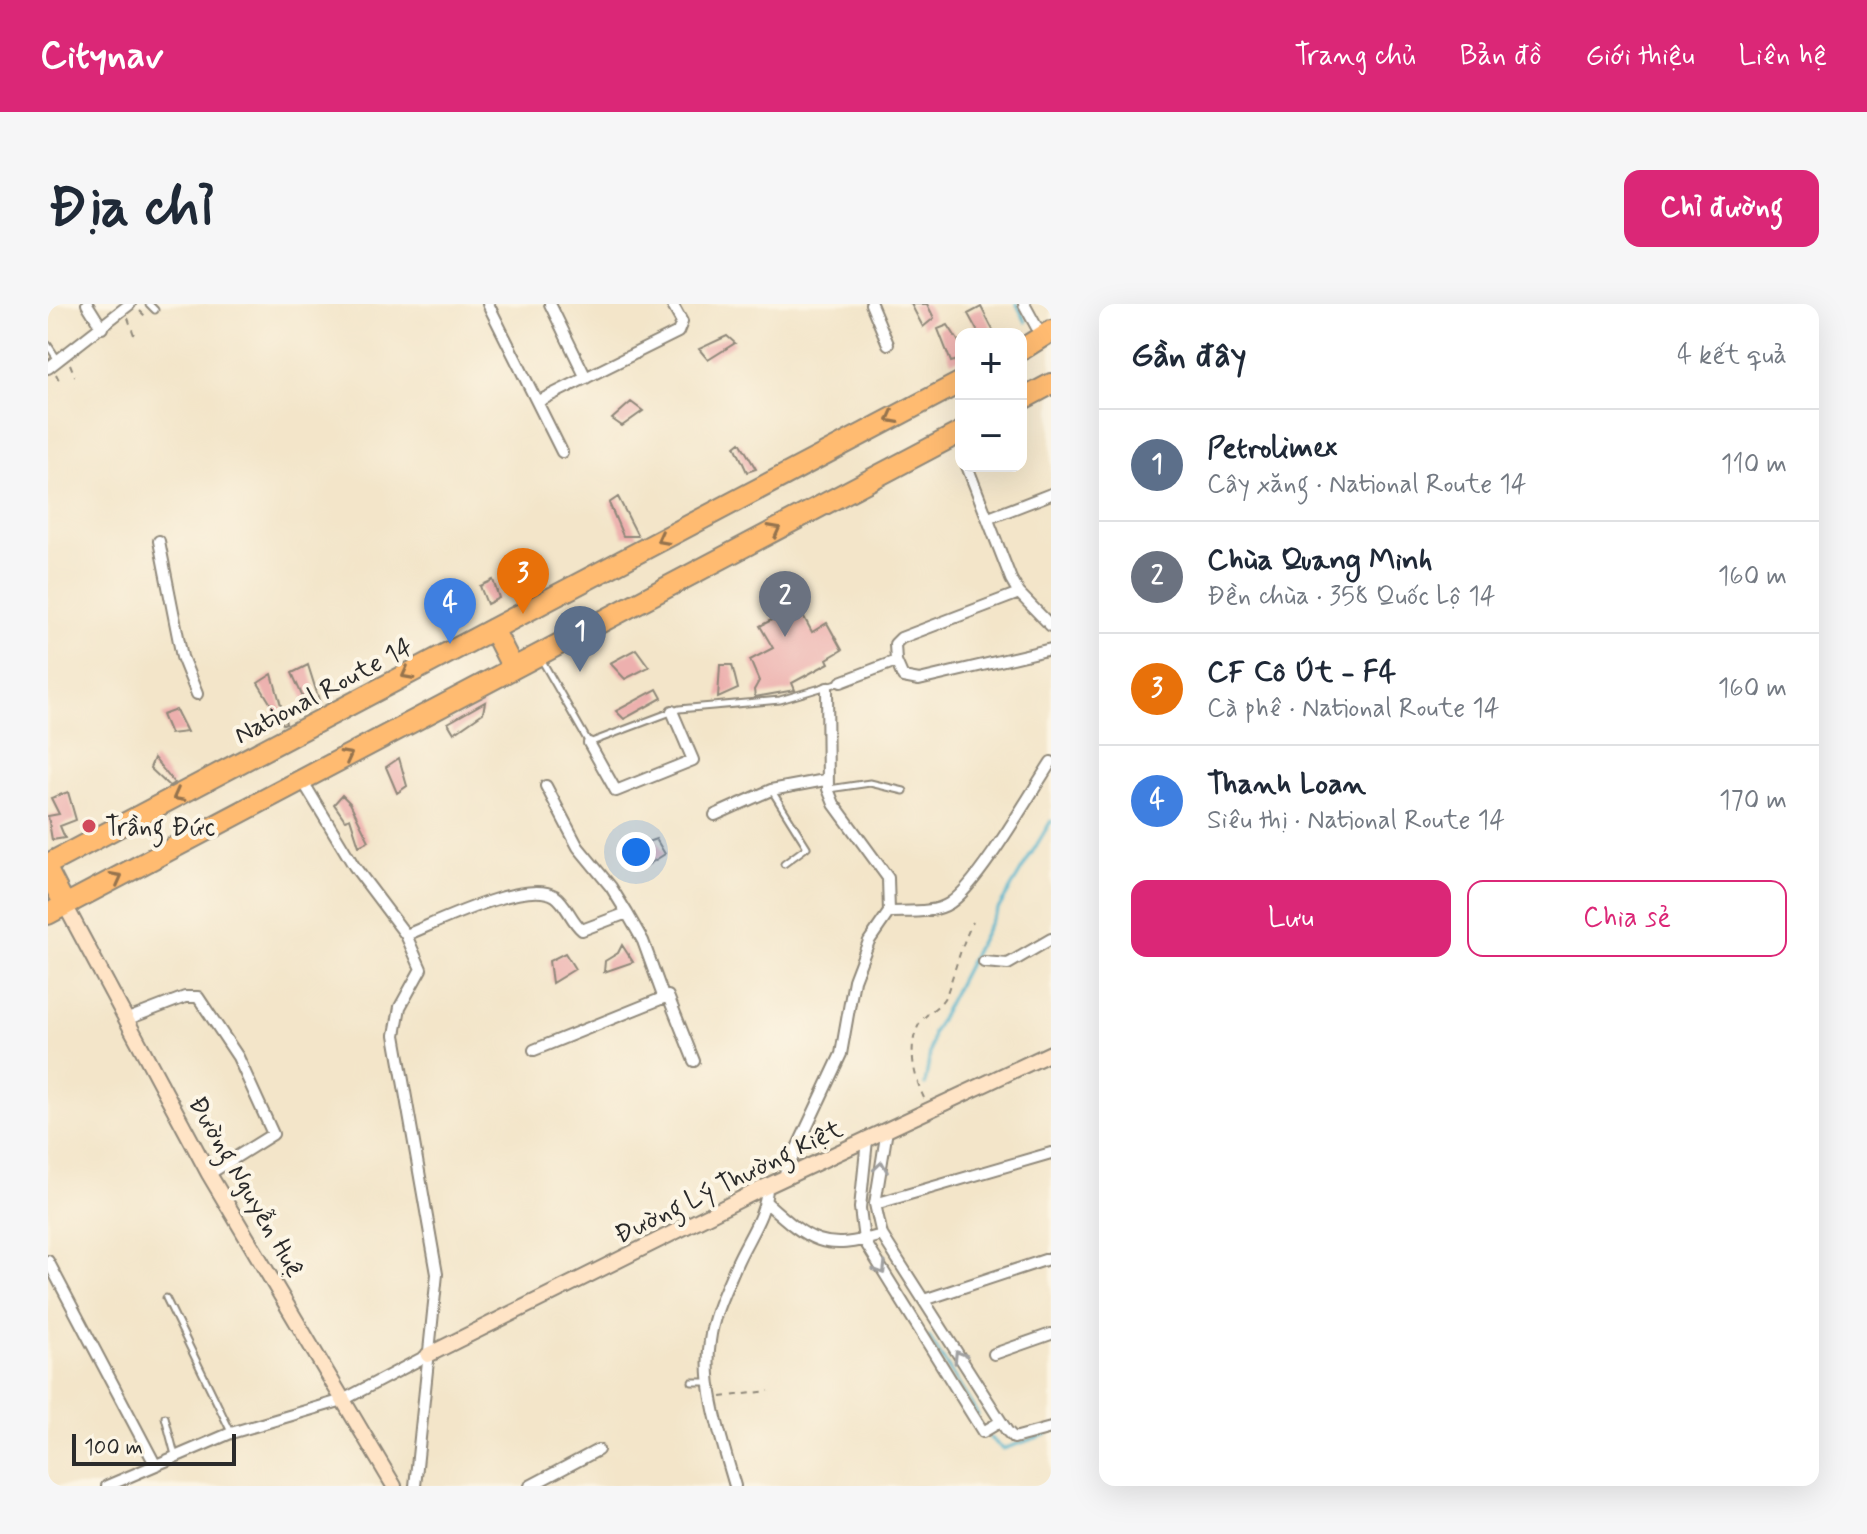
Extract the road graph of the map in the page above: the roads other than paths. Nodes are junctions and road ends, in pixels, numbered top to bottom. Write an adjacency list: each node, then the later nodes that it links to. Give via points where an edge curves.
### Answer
1 (87, 304): 10 (street)
2 (149, 304): 9 (lane)
3 (488, 304): 21 (street)
4 (672, 304): 17 (street, via 682,322 678,332)
5 (871, 304): 12 (street)
6 (1024, 304): 11 (street)
7 (551, 305): 17 (street)
8 (129, 306): 10 (street)
9 (155, 310)
10 (102, 328): 15 (street)
11 (1046, 334): 14 (highway)
12 (888, 344)
13 (48, 345): 15 (lane)
14 (1027, 346)
15 (63, 358): 16 (street)
16 (48, 368)
17 (586, 378): 21 (street)
18 (1051, 384): 20 (highway)
19 (955, 385): 30 (highway, National Route 14, one-way to 30)
20 (1027, 397)
21 (537, 402): 23 (street)
22 (955, 441): 32 (highway, one-way to 22)
23 (562, 452)
24 (970, 472): 26 (street)
25 (1051, 494): 26 (street)
26 (989, 518): 28 (street)
27 (159, 541): 37 (street, via 182,657)
28 (1019, 593): 29 (street); 33 (street, via 901,638 895,644)
29 (1051, 626)
30 (493, 629): 34 (highway); 47 (highway, National Route 14, one-way to 47)
31 (1051, 649): 33 (street, via 919,680 903,677)
32 (539, 655): 34 (highway); 39 (lane)
33 (896, 661): 35 (street)
34 (513, 668): 41 (highway, one-way to 34)
35 (841, 682): 36 (lane)
36 (827, 688): 38 (lane, via 780,700); 42 (street)
37 (197, 694)
38 (672, 711): 39 (lane); 39 (street, via 693,760 616,791)
39 (589, 743)
40 (1051, 762): 51 (street, via 973,880 951,903)
41 (302, 780): 50 (highway, one-way to 41); 53 (street, via 354,866)
42 (826, 784): 44 (street); 45 (lane, via 870,783); 51 (street, via 834,804 888,878)
43 (546, 786): 52 (street, via 578,847)
44 (771, 790): 46 (street); 48 (lane, via 807,845)
45 (904, 791)
46 (715, 815)
47 (48, 864)
48 (784, 864)
49 (48, 872): 50 (highway)
50 (57, 910): 57 (street, Đường Nguyễn Huệ)
51 (889, 912): 65 (street, via 869,941 854,980 841,1054)
52 (627, 913): 53 (street, via 582,930 556,897 532,891); 56 (street)
53 (406, 935): 77 (street, via 421,969 400,1007 395,1035 437,1274)
54 (1051, 939): 55 (street, via 1008,964)
55 (984, 962)
56 (663, 996): 58 (street); 60 (street, via 671,997)
57 (128, 1019): 64 (street, Đường Nguyễn Huệ); 64 (street, via 198,997 238,1057 273,1134)
58 (534, 1050)
59 (1051, 1053): 61 (street, Đường Lý Thường Kiệt)
60 (694, 1061)
61 (887, 1130): 62 (street, Đường Lý Thường Kiệt); 68 (street, one-way to 61)
62 (867, 1140): 65 (street, Đường Lý Thường Kiệt); 70 (street, via 860,1208)
63 (1051, 1153): 68 (street)
64 (209, 1174): 80 (street, Đường Nguyễn Huệ)
65 (782, 1180): 66 (street, Đường Lý Thường Kiệt)
66 (767, 1186): 67 (street); 77 (street, Đường Lý Thường Kiệt)
67 (767, 1203): 70 (street, via 816,1242); 79 (street, via 716,1314 709,1342)
68 (875, 1204): 69 (street)
69 (882, 1235): 70 (street); 74 (street)
70 (864, 1240): 82 (street, one-way to 82, via 983,1432)
71 (1051, 1258): 74 (street)
72 (48, 1261): 87 (street)
73 (166, 1298): 84 (lane)
74 (924, 1300): 82 (street, one-way to 74)
75 (1051, 1334): 76 (street)
76 (994, 1354)
77 (428, 1355): 80 (street); 90 (street)
78 (692, 1382): 79 (lane)
79 (710, 1382): 92 (street)
80 (343, 1400): 84 (street); 89 (street, Đường Nguyễn Huệ)
81 (165, 1417): 86 (lane)
82 (1000, 1422): 83 (street, via 1014,1438)
83 (1051, 1428)
84 (231, 1433): 86 (street)
85 (598, 1450): 91 (street)
86 (175, 1456): 87 (street)
87 (155, 1464): 88 (street)
88 (107, 1486)
89 (394, 1486)
90 (415, 1486)
91 (530, 1486)
92 (735, 1486)

